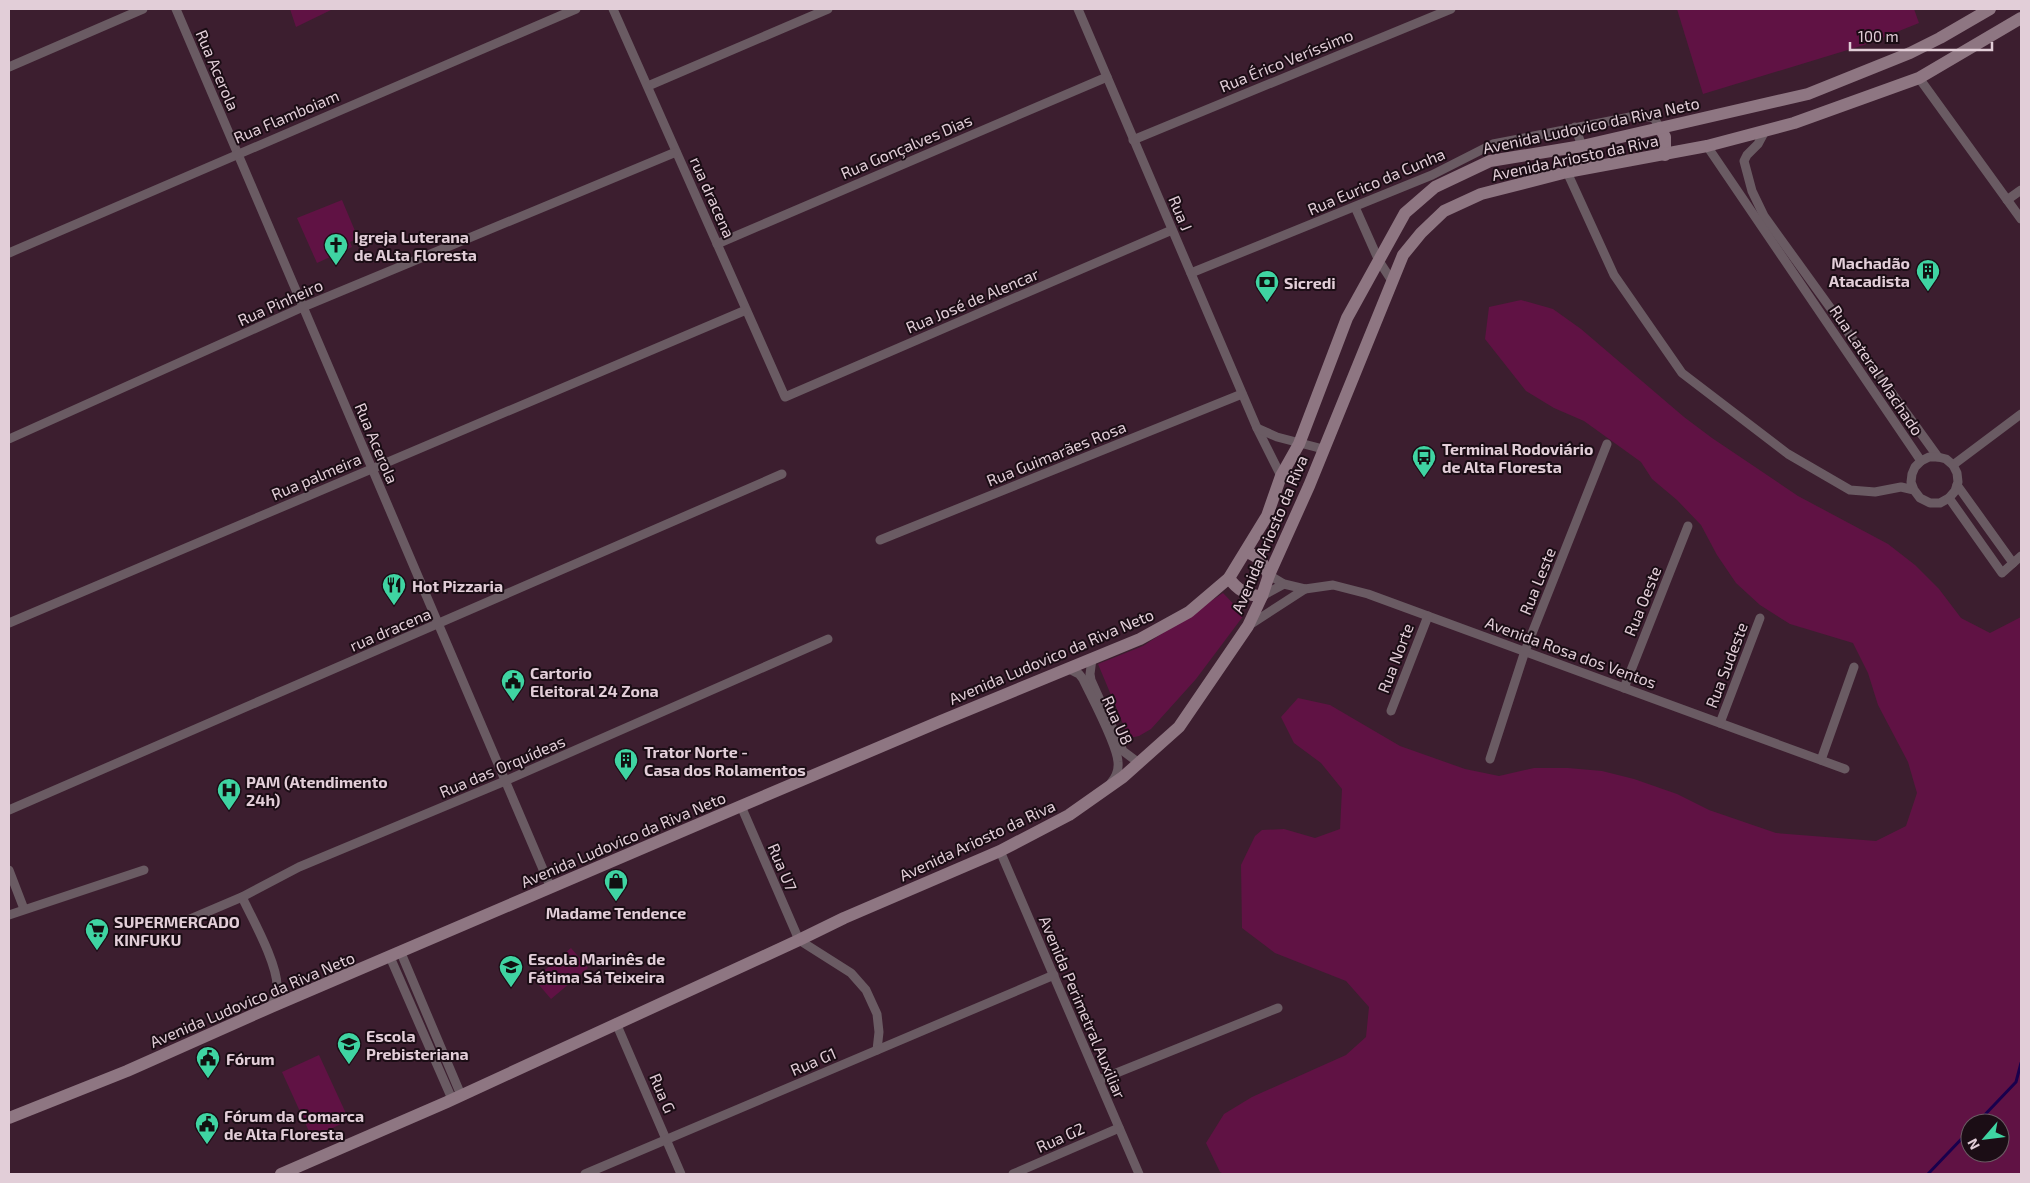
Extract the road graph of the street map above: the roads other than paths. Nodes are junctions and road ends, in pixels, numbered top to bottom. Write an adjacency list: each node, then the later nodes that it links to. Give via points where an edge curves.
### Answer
1 (143, 9): 10 (street)
2 (176, 9): 21 (street, Rua Acerola)
3 (576, 9): 21 (street, Rua Flamboiam)
4 (613, 9): 13 (street, rua dracena)
5 (828, 9): 13 (street)
6 (1078, 9): 11 (street, Rua J)
7 (1451, 9): 17 (street, Rua Érico Veríssimo)
8 (1990, 9): 15 (street, Avenida Ludovico da Riva Neto, via 1910,53 1808,94)
9 (2021, 18): 12 (street, Avenida Ariosto da Riva)
10 (9, 67)
11 (1107, 77): 17 (street, Rua J); 30 (street, Rua Gonçalves Dias)
12 (1919, 78): 16 (street, Avenida Ariosto da Riva); 26 (street)
13 (648, 86): 20 (street, rua dracena)
14 (1575, 127): 15 (street, Rua Eurico da Cunha, via 1640,115 1654,118); 18 (street); 24 (street, Rua Eurico da Cunha, via 1493,144)
15 (1660, 128): 18 (street, Avenida Ludovico da Riva Neto); 22 (street, via 1665,136)
16 (1764, 131): 19 (street, Avenida Ariosto da Riva); 45 (street, via 1744,161 1764,216)
17 (1134, 140): 29 (street, Rua J)
18 (1582, 146): 24 (street, Avenida Ludovico da Riva Neto, via 1490,161)
19 (1708, 146): 22 (street, Avenida Ariosto da Riva); 46 (street, Rua Lateral Machado)
20 (676, 152): 30 (street, rua dracena); 35 (street, Rua Pinheiro)
21 (238, 153): 31 (street, Rua Flamboiam); 35 (street, Rua Acerola)
22 (1665, 155): 23 (street, Avenida Ariosto da Riva)
23 (1567, 172): 34 (street, Avenida Ariosto da Riva, via 1481,194 1444,211 1403,255); 52 (street, via 1614,275 1682,373 1788,454 1850,490 1875,492 1901,486)
24 (1434, 181): 27 (street, Rua Eurico da Cunha); 32 (street, Avenida Ludovico da Riva Neto, via 1405,213)
25 (2021, 190): 26 (street)
26 (2007, 200): 28 (street)
27 (1356, 207): 32 (street); 33 (street, Rua Eurico da Cunha)
28 (2021, 219)
29 (1172, 230): 33 (street, Rua J); 38 (street, Rua José de Alencar)
30 (717, 244): 36 (street, rua dracena)
31 (9, 253)
32 (1379, 261): 34 (street); 42 (street, Avenida Ludovico da Riva Neto, via 1348,318)
33 (1190, 273): 37 (street, Rua J)
34 (1392, 281): 44 (street, Avenida Ariosto da Riva)
35 (303, 307): 41 (street, Rua Pinheiro); 48 (street, Rua Acerola)
36 (746, 310): 38 (street, rua dracena); 48 (street, Rua palmeira)
37 (1242, 394): 40 (street, Rua J); 55 (street, Rua Guimarães Rosa)
38 (785, 398)
39 (2021, 414): 47 (street)
40 (1257, 428): 42 (street); 50 (street, Rua J)
41 (9, 439)
42 (1299, 444): 44 (street); 50 (street, Avenida Ludovico da Riva Neto)
43 (1607, 444): 70 (street, Rua Leste)
44 (1323, 449): 59 (street, Avenida Ariosto da Riva)
45 (1938, 457): 46 (street); 47 (street)
46 (1921, 461): 52 (street, via 1912,474)
47 (1953, 465): 51 (street)
48 (372, 468): 66 (street, Rua palmeira); 67 (street, Rua Acerola)
49 (782, 474): 67 (street, rua dracena)
50 (1281, 476): 56 (street, Avenida Ludovico da Riva Neto, via 1267,516)
51 (1957, 485): 53 (street); 58 (street)
52 (1914, 490): 53 (street, via 1930,503 1940,503)
53 (1949, 498): 58 (street, via 2002,573)
54 (1688, 526): 74 (street, Rua Oeste)
55 (880, 540)
56 (1246, 551): 59 (street, via 1260,559); 60 (street, Avenida Ludovico da Riva Neto)
57 (2021, 556): 58 (street)
58 (2013, 563)
59 (1269, 575): 61 (street, Avenida Rosa dos Ventos); 63 (street, Avenida Ariosto da Riva)
60 (1229, 578): 63 (street, via 1242,591); 71 (street, Avenida Ludovico da Riva Neto, via 1189,612 1140,639)
61 (1284, 584): 62 (street, Avenida Rosa dos Ventos); 63 (street)
62 (1305, 589): 64 (street, Avenida Rosa dos Ventos, via 1333,585); 68 (street)
63 (1262, 596): 68 (street, Avenida Ariosto da Riva)
64 (1428, 616): 70 (street, Avenida Rosa dos Ventos); 75 (street, Rua Norte)
65 (1760, 618): 77 (street, Rua Sudeste)
66 (9, 623)
67 (438, 624): 83 (street, Rua Acerola); 86 (street, rua dracena)
68 (1248, 626): 81 (street, Avenida Ariosto da Riva, via 1179,727)
69 (828, 639): 83 (street, Rua das Orquídeas)
70 (1525, 651): 74 (street, Avenida Rosa dos Ventos); 79 (street, Rua Leste)
71 (1092, 659): 73 (street, Avenida Ludovico da Riva Neto); 76 (street, Rua U8, via 1091,680)
72 (1854, 667): 80 (street)
73 (1069, 669): 76 (street, Rua U8, via 1083,679); 85 (street, Avenida Ludovico da Riva Neto)
74 (1624, 688): 77 (street, Avenida Rosa dos Ventos)
75 (1391, 711)
76 (1104, 717): 78 (street, Rua U8)
77 (1720, 723): 80 (street, Avenida Rosa dos Ventos)
78 (1121, 755): 81 (street, Rua U8); 84 (street, Rua U8, via 1116,776)
79 (1490, 759)
80 (1821, 760): 82 (street, Avenida Rosa dos Ventos)
81 (1139, 763): 84 (street, Avenida Ariosto da Riva)
82 (1845, 769)
83 (505, 781): 90 (street, Rua Acerola); 91 (street, Rua das Orquídeas, via 299,867)
84 (1106, 789): 87 (street, Avenida Ariosto da Riva, via 1069,815)
85 (741, 806): 90 (street, Avenida Ludovico da Riva Neto); 95 (street, Rua U7)
86 (9, 810)
87 (1000, 851): 95 (street, Avenida Ariosto da Riva); 97 (street, Avenida Perimetral Auxiliar)
88 (9, 870): 92 (street)
89 (144, 870): 92 (street)
90 (551, 888): 96 (street, Avenida Ludovico da Riva Neto)
91 (242, 897): 94 (street, Rua das Orquídeas); 98 (street, via 277,979)
92 (24, 909): 93 (street)
93 (9, 915)
94 (188, 920)
95 (798, 940): 100 (street, Avenida Ariosto da Riva); 103 (street, via 851,973 866,990 877,1014)
96 (395, 955): 98 (street, Avenida Ludovico da Riva Neto); 101 (street); 102 (street)
97 (1054, 976): 103 (street, Rua G1); 104 (street, Avenida Perimetral Auxiliar)
98 (271, 1007): 106 (street, Avenida Ludovico da Riva Neto, via 127,1072)
99 (1278, 1008): 104 (street)
100 (616, 1023): 105 (street, Avenida Ariosto da Riva); 108 (street, Rua G)
101 (432, 1026): 102 (street); 105 (street)
102 (422, 1030): 105 (street)
103 (877, 1050): 108 (street, Rua G1)
104 (1098, 1080): 107 (street, Avenida Perimetral Auxiliar)
105 (457, 1097): 109 (street, Avenida Ariosto da Riva)
106 (9, 1118)
107 (1119, 1128): 112 (street, Rua G2); 113 (street, Avenida Perimetral Auxiliar)
108 (666, 1139): 110 (street, Rua G1); 111 (street, Rua G)
109 (281, 1174)
110 (584, 1174)
111 (682, 1174)
112 (1013, 1174)
113 (1139, 1174)

